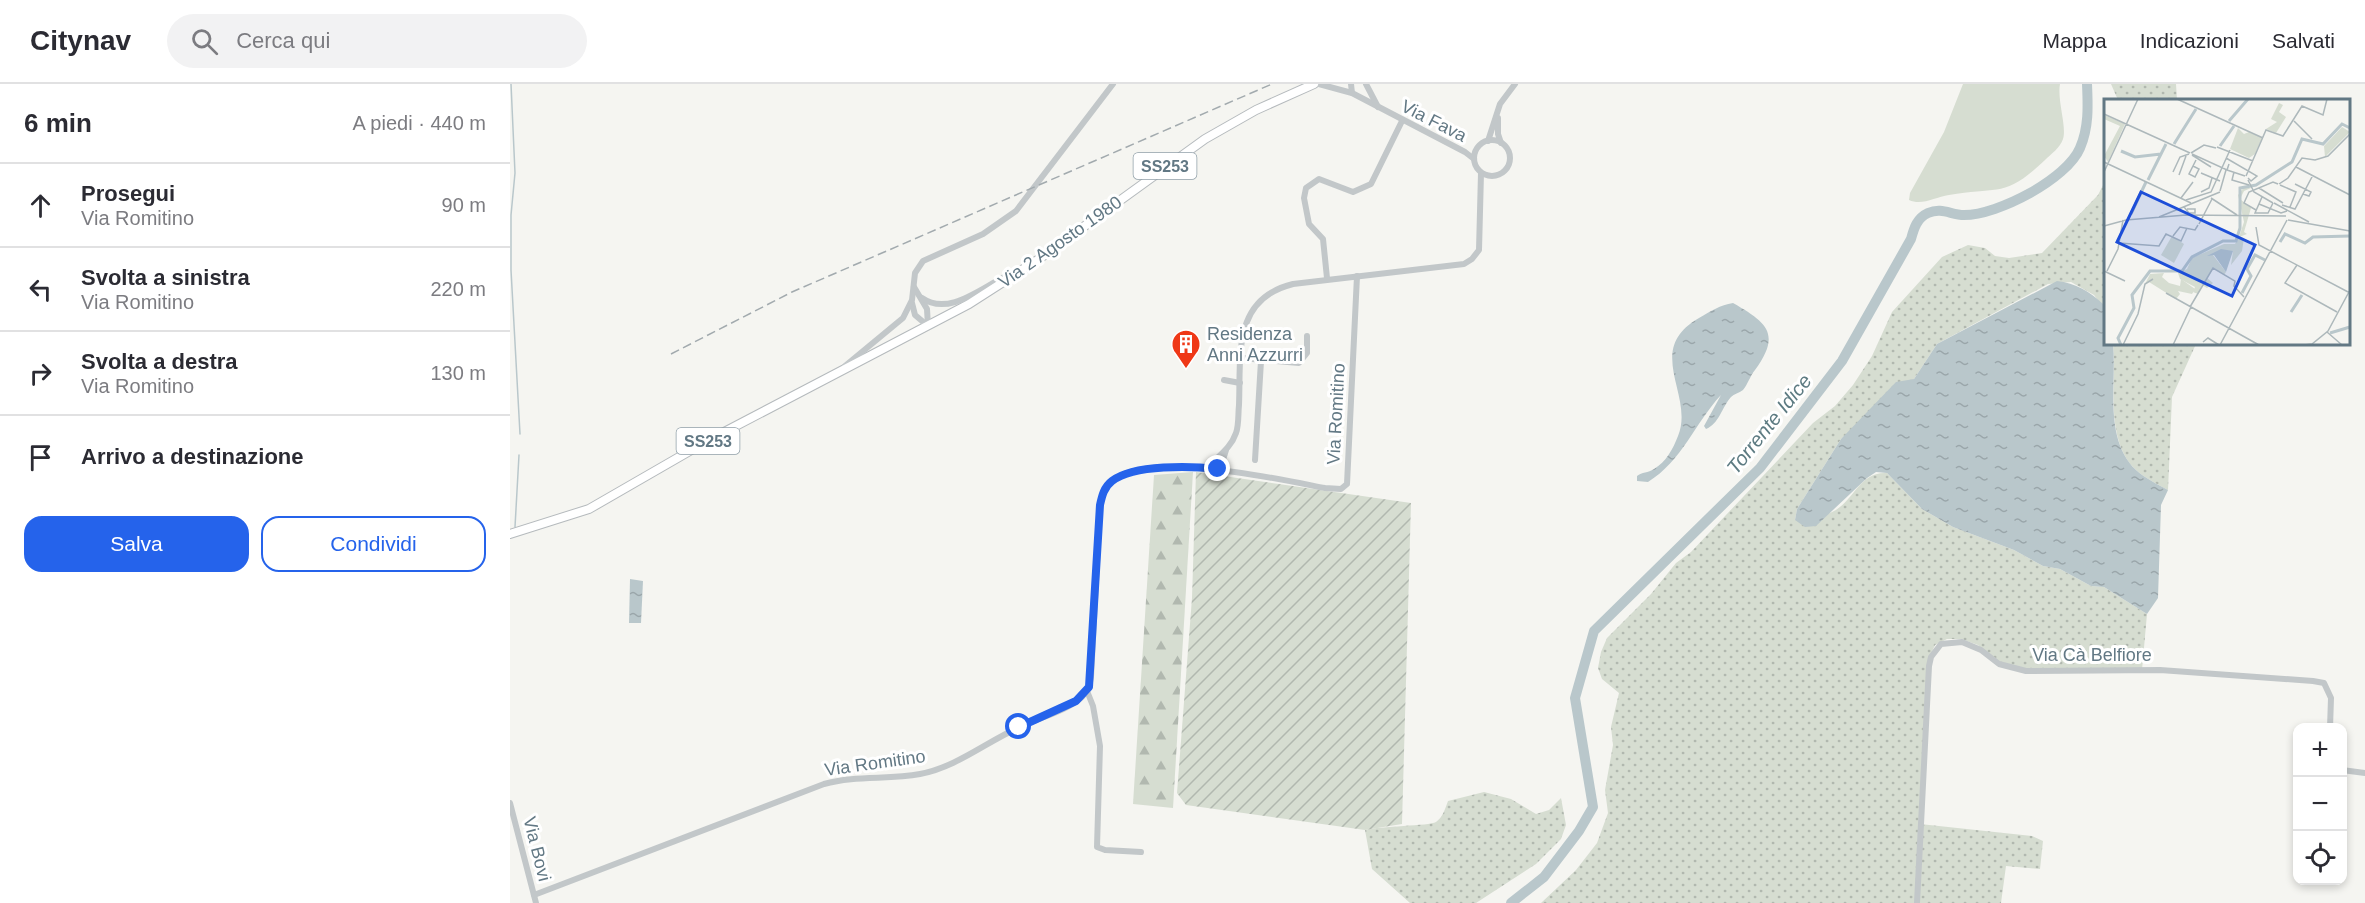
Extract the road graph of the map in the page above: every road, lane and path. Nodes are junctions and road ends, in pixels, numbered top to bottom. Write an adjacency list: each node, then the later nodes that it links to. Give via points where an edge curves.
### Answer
1 (1113, 84): 22 (street, via 1016,211 983,234 922,261 915,273)
2 (1314, 84): 19 (main road, Via 2 Agosto 1980 / SS253, via 1205,139)
3 (1319, 84): 7 (street, Via Fava)
4 (1351, 84): 7 (street)
5 (1366, 84): 7 (street, Via Fava); 8 (street, Via Fava)
6 (1515, 84): 9 (street)
7 (1352, 93): 8 (street, Via Fava)
8 (1380, 110): 10 (street, Via Fava)
9 (1497, 114): 11 (street); 12 (street)
10 (1402, 121): 14 (street, Via Fava); 21 (street, via 1371,184 1353,192 1319,179 1304,192 1309,224 1323,239)
11 (1488, 141): 12 (street); 13 (street)
12 (1501, 142): 17 (street, via 1510,155 1509,166)
13 (1477, 148): 14 (street); 15 (street)
14 (1462, 151): 15 (street, Via Fava)
15 (1474, 159): 16 (street)
16 (1481, 173): 17 (street); 18 (street)
17 (1491, 177): 18 (street)
18 (1482, 188): 20 (street, via 1479,250 1472,260)
19 (1028, 267): 23 (street, via 945,305); 25 (main road, Via 2 Agosto 1980 / SS253)
20 (1357, 276): 21 (street); 35 (street, Via Romitino, via 1347,484 1341,489 1325,488)
21 (1327, 278): 27 (street, via 1278,287 1257,303 1245,323)
22 (914, 287): 23 (street); 24 (street)
23 (922, 298): 25 (street)
24 (912, 300): 25 (street, via 915,315); 29 (street, via 894,327)
25 (928, 326): 29 (main road, SS253)
26 (1307, 336): 28 (street, via 1307,353 1299,363)
27 (1241, 358): 28 (street); 31 (street)
28 (1261, 361): 33 (street)
29 (830, 377): 36 (main road, SS253, via 589,509)
30 (1224, 380): 31 (street)
31 (1240, 383): 32 (street, via 1238,430)
32 (1226, 450): 34 (street); 35 (street)
33 (1255, 460)
34 (1207, 468): 35 (street, Via Romitino); 37 (street, Via Romitino, via 1190,466 1128,473 1111,481 1102,495)
35 (1221, 469)
36 (510, 534)
37 (1087, 691): 42 (street, via 1100,746 1097,847); 43 (street, Via Romitino, via 1065,707 934,771 824,784)
38 (2330, 723): 45 (street, Via Cà Belfiore, via 2329,692 2324,683 2160,670 2026,670 1999,664 1982,650 1962,642 1941,644 1929,666)
39 (2347, 771): 40 (street)
40 (2365, 773)
41 (510, 803): 43 (street, Via Bovi)
42 (1141, 852)
43 (534, 895): 44 (street, Via Bovi)
44 (536, 903)
45 (1917, 903)

